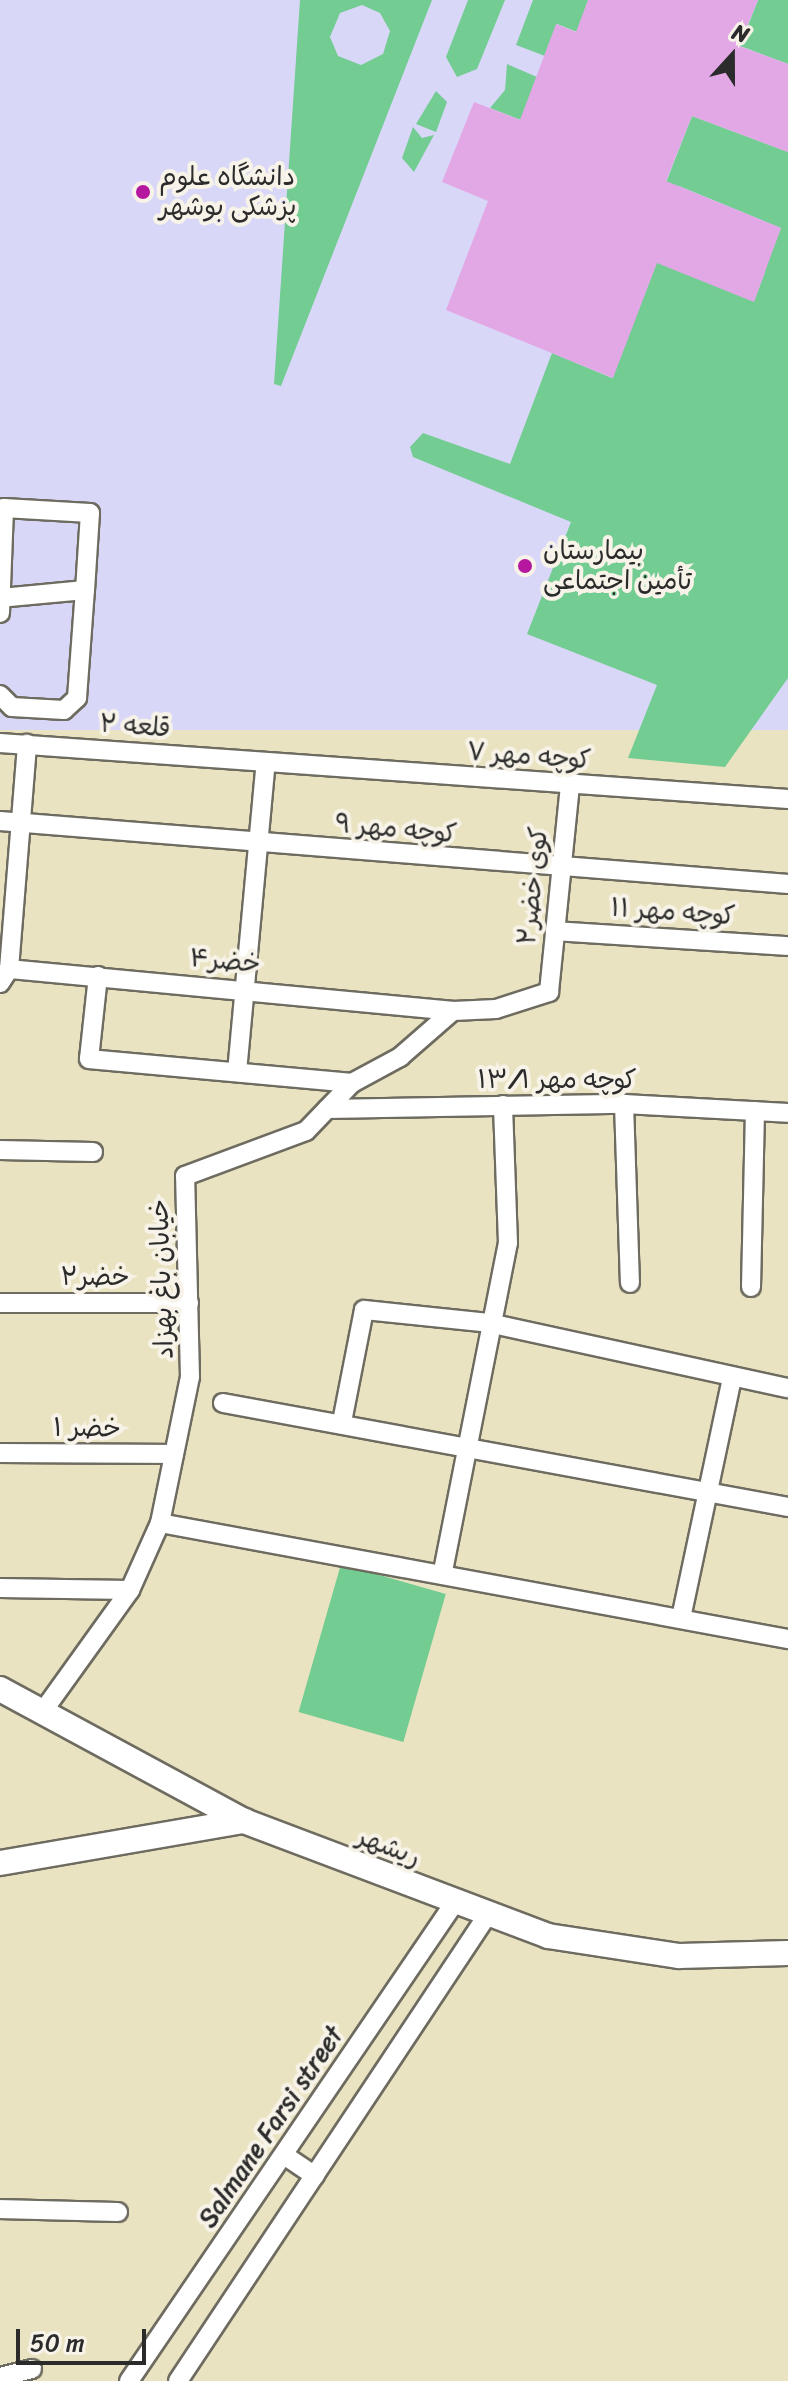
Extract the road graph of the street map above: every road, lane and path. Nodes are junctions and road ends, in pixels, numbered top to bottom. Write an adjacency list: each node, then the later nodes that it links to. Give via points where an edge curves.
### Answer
1 (85, 590): 2 (street); 2 (street, via 90,513 4,508); 3 (street, via 77,698 64,710 12,707)
2 (1, 605)
3 (0, 695)
4 (0, 743): 5 (street, قلعه ۲)
5 (27, 744): 6 (street, قلعه ۲); 9 (street)
6 (266, 762): 7 (street, کوچه مهر ۷); 10 (street)
7 (570, 785): 8 (street, کوچه مهر ۷); 11 (street, کوی خضر۲)
8 (788, 799)
9 (10, 822): 10 (street, کوچه مهر ۹); 15 (street)
10 (256, 842): 11 (street, کوچه مهر ۹); 17 (street)
11 (560, 870): 12 (street, کوچه مهر ۹); 13 (street, کوی خضر۲)
12 (788, 884)
13 (555, 931): 14 (street, کوچه مهر ۱۱); 18 (street, کوی خضر۲, via 549,992 496,1009)
14 (788, 946)
15 (4, 976): 16 (street, خضر۴)
16 (98, 976): 17 (street, خضر۴); 19 (street, via 89,1059)
17 (244, 989): 18 (street, خضر۴); 19 (street)
18 (453, 1011): 20 (street, خیابان باغ بهزاد, via 400,1057)
19 (237, 1072): 20 (street)
20 (352, 1083): 23 (street, خیابان باغ بهزاد)
21 (624, 1104): 22 (street, کوچه مهر ۱۳/۱); 24 (street, کوچه مهر ۱۳/۱); 28 (street)
22 (503, 1105): 23 (street, کوچه مهر ۱۳/۱); 32 (street, via 508,1243)
23 (327, 1109): 31 (street, خیابان باغ بهزاد, via 306,1131 185,1176)
24 (755, 1111): 25 (street, کوچه مهر ۱۳/۱); 29 (street)
25 (788, 1113)
26 (0, 1150): 27 (street)
27 (93, 1152)
28 (630, 1283)
29 (751, 1287)
30 (0, 1303): 31 (street, خضر۲)
31 (189, 1303): 39 (street, خیابان باغ بهزاد, via 190,1377)
32 (489, 1323): 33 (street); 36 (street, via 364,1310); 37 (street)
33 (732, 1378): 34 (street); 40 (street)
34 (788, 1388)
35 (223, 1403): 36 (street)
36 (342, 1422): 37 (street)
37 (467, 1450): 40 (street); 43 (street)
38 (0, 1453): 39 (street, خضر ۱)
39 (174, 1454): 42 (street, خیابان باغ بهزاد)
40 (708, 1492): 41 (street); 46 (street)
41 (788, 1507)
42 (160, 1523): 43 (street); 45 (street, خیابان باغ بهزاد)
43 (443, 1571): 46 (street)
44 (0, 1588): 45 (street)
45 (130, 1590): 49 (street, خیابان باغ بهزاد)
46 (681, 1618): 47 (street)
47 (788, 1639)
48 (0, 1689): 49 (street, ریشهر)
49 (41, 1714): 50 (street, ریشهر)
50 (244, 1821): 51 (street); 52 (street, ریشهر)
51 (0, 1863)
52 (455, 1902): 53 (street, ریشهر); 55 (street, Salmane Farsi street)
53 (488, 1914): 54 (street, ریشهر, via 548,1936 666,1954); 56 (street)
54 (788, 1953)
55 (284, 2155): 56 (street); 61 (street, Salmane Farsi street)
56 (315, 2176): 62 (street)
57 (0, 2209): 58 (street)
58 (118, 2212)
59 (32, 2369): 60 (street)
60 (0, 2377)
61 (129, 2381)
62 (178, 2381)

